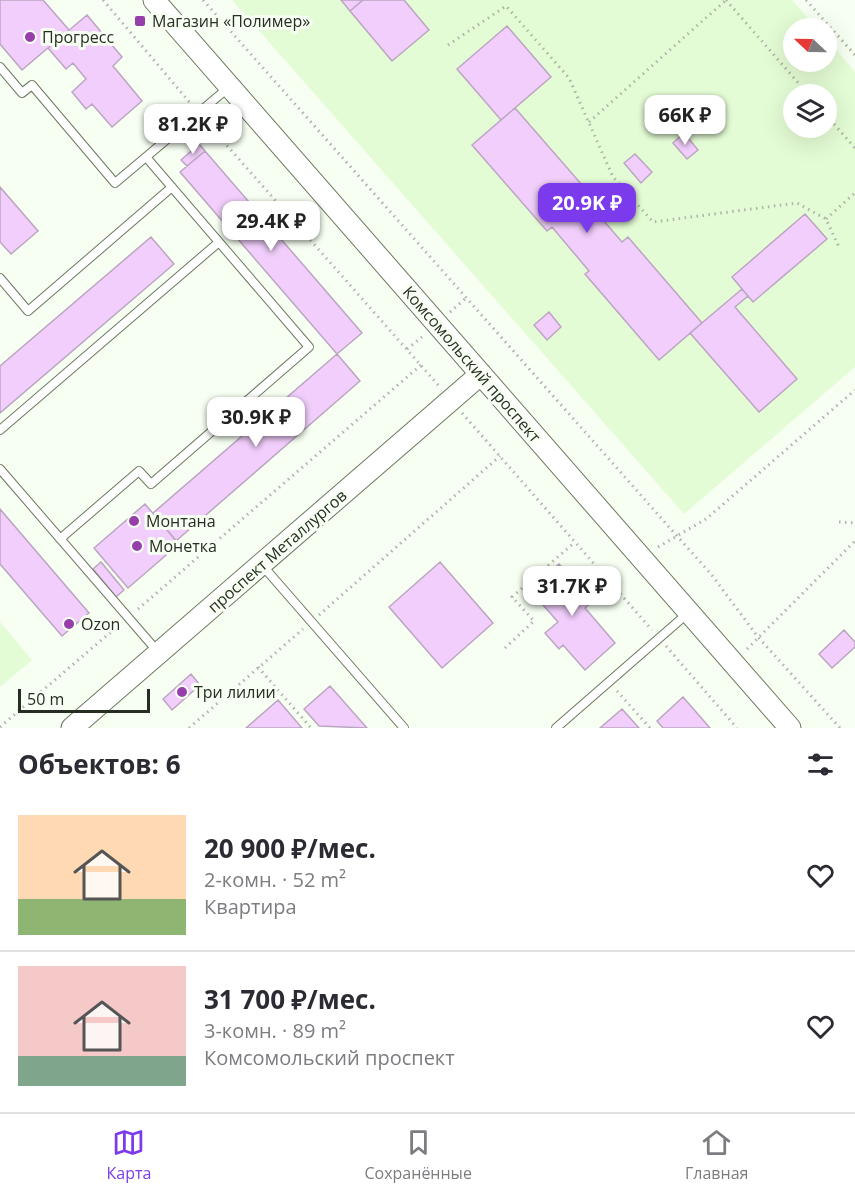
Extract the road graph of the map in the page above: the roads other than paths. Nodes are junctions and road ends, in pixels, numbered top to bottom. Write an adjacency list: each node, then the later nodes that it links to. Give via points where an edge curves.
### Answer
1 (154, 0): 3 (street, Комсомольский проспект)
2 (0, 68): 4 (lane, via 22,93 32,85 115,183)
3 (230, 87): 4 (lane); 8 (street, Комсомольский проспект)
4 (146, 157): 5 (lane)
5 (172, 187): 6 (lane); 7 (lane, via 28,311)
6 (219, 242): 9 (lane); 11 (lane, via 309,347 151,484 140,471)
7 (0, 278)
8 (481, 374): 12 (street, проспект Металлургов); 13 (street, Комсомольский проспект)
9 (0, 430)
10 (0, 469): 11 (lane)
11 (60, 539): 14 (lane)
12 (261, 564): 14 (street, проспект Металлургов); 16 (lane)
13 (689, 612): 17 (lane); 18 (street, Комсомольский проспект)
14 (159, 653): 15 (street, проспект Металлургов)
15 (72, 728)
16 (404, 728)
17 (556, 728)
18 (790, 728)

